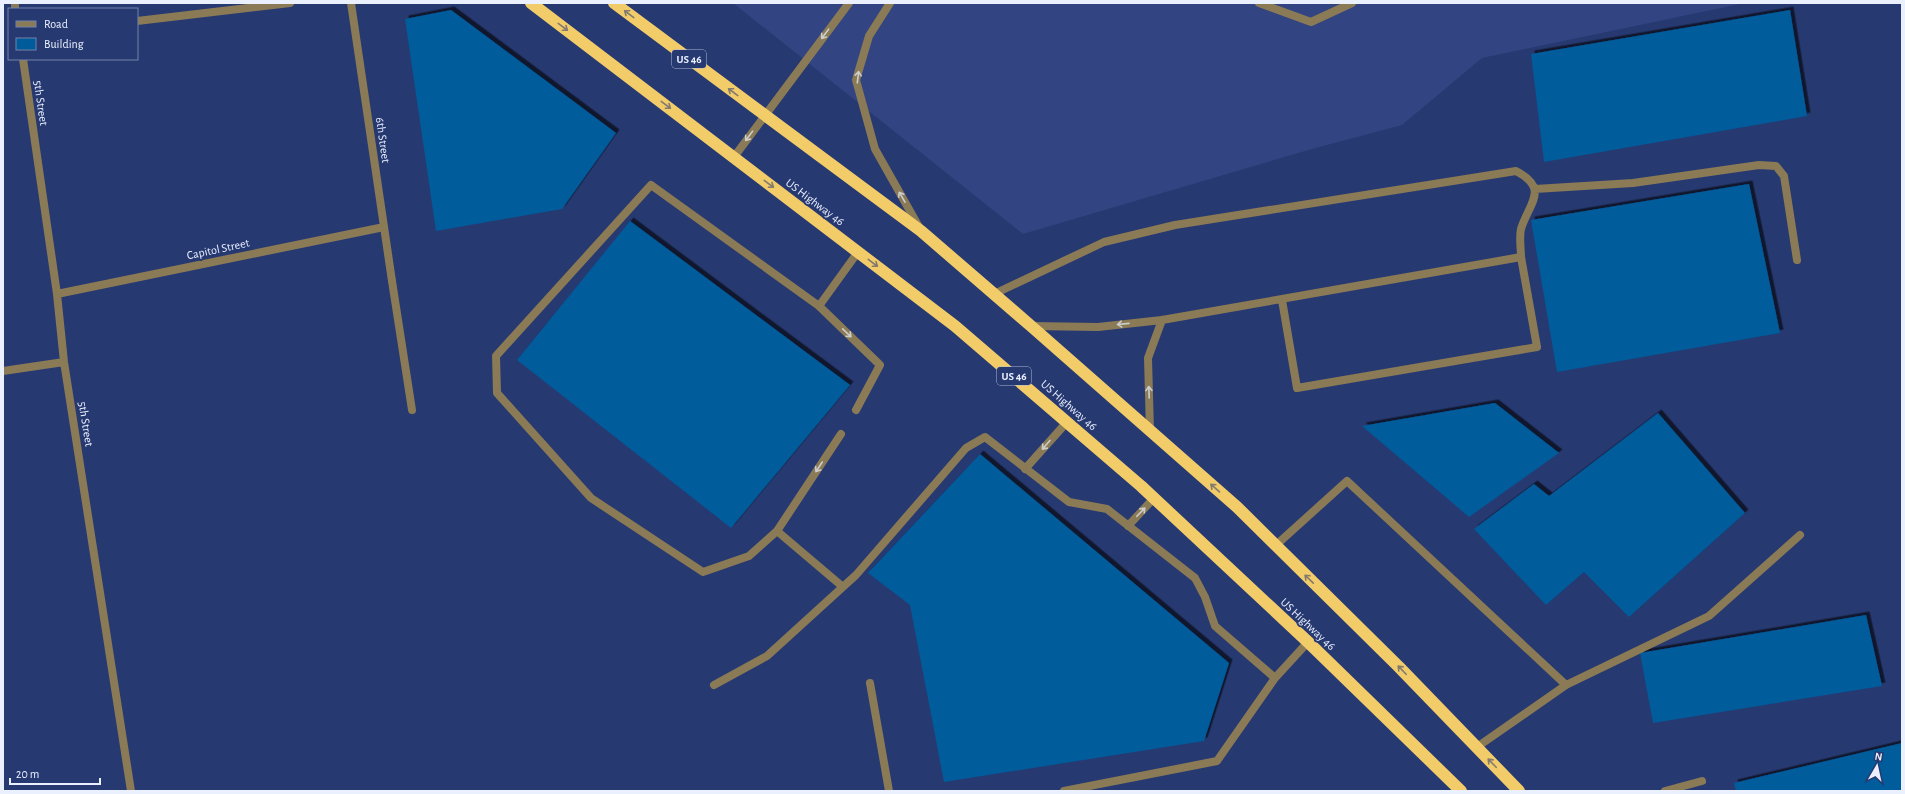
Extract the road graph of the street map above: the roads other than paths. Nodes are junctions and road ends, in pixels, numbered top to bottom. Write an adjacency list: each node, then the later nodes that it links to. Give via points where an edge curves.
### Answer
1 (290, 3): 9 (street)
2 (351, 3): 14 (street, 6th Street)
3 (532, 3): 12 (highway, US Highway 46 / US 46, one-way to 12)
4 (614, 3): 11 (highway, US 46, one-way to 4)
5 (849, 3): 11 (street, one-way to 11)
6 (890, 3): 15 (street, one-way to 6, via 875,150 856,80 869,36)
7 (1259, 3): 8 (street, via 1312,22)
8 (1352, 3)
9 (138, 21)
10 (23, 60): 19 (street, 5th Street)
11 (764, 116): 12 (street, one-way to 12); 15 (highway, US 46)
12 (734, 157): 16 (highway, US Highway 46 / US 46, one-way to 16)
13 (1535, 189): 17 (street, via 1521,230); 18 (street, via 1633,183 1759,165 1776,166 1784,176); 20 (street, via 1529,178 1516,171 1175,225 1104,242)
14 (384, 227): 19 (street, Capitol Street); 27 (street, 6th Street)
15 (921, 231): 20 (highway, US 46)
16 (858, 252): 22 (street); 29 (highway, US Highway 46 / US 46, one-way to 29, via 955,326)
17 (1521, 257): 21 (street); 21 (street, via 1536,347 1297,388)
18 (1797, 260)
19 (57, 294): 25 (street, 5th Street)
20 (994, 294): 24 (highway, US 46)
21 (1282, 300): 23 (street)
22 (819, 306): 28 (street, one-way to 28, via 880,365); 35 (street, via 651,185 496,356 497,393 591,498 703,572 749,556)
23 (1162, 320): 24 (street, one-way to 24, via 1098,327); 30 (street, one-way to 23, via 1148,358)
24 (1031, 326): 30 (highway, US 46)
25 (64, 362): 26 (street); 47 (street, 5th Street)
26 (3, 371)
27 (412, 410)
28 (856, 410)
29 (1067, 422): 32 (street, one-way to 32); 33 (highway, US Highway 46 / US 46)
30 (1150, 431): 37 (highway, US 46, one-way to 30, via 1237,507)
31 (841, 434): 35 (street, one-way to 35)
32 (1025, 469): 34 (street, via 1069,502 1107,509); 38 (street, via 985,437 966,448)
33 (1154, 498): 34 (street, one-way to 33); 39 (highway, US Highway 46 / US 46)
34 (1128, 526): 40 (street, via 1195,578 1206,597 1215,626)
35 (777, 531): 38 (street)
36 (1800, 535): 43 (street, via 1709,616)
37 (1275, 546): 43 (street, via 1347,481); 44 (highway, US 46, one-way to 37)
38 (843, 587): 42 (street, via 767,656)
39 (1308, 642): 40 (street); 45 (highway, US Highway 46 / US 46)
40 (1275, 678): 49 (street, via 1217,761)
41 (870, 683): 48 (street)
42 (714, 685)
43 (1566, 685): 44 (street)
44 (1477, 747): 52 (highway, US 46, one-way to 44)
45 (1446, 775): 50 (highway); 51 (highway, US Highway 46 / US 46)
46 (1702, 781): 53 (street)
47 (131, 791)
48 (889, 791)
49 (1064, 791)
50 (1454, 791)
51 (1461, 791)
52 (1519, 791)
53 (1665, 791)

